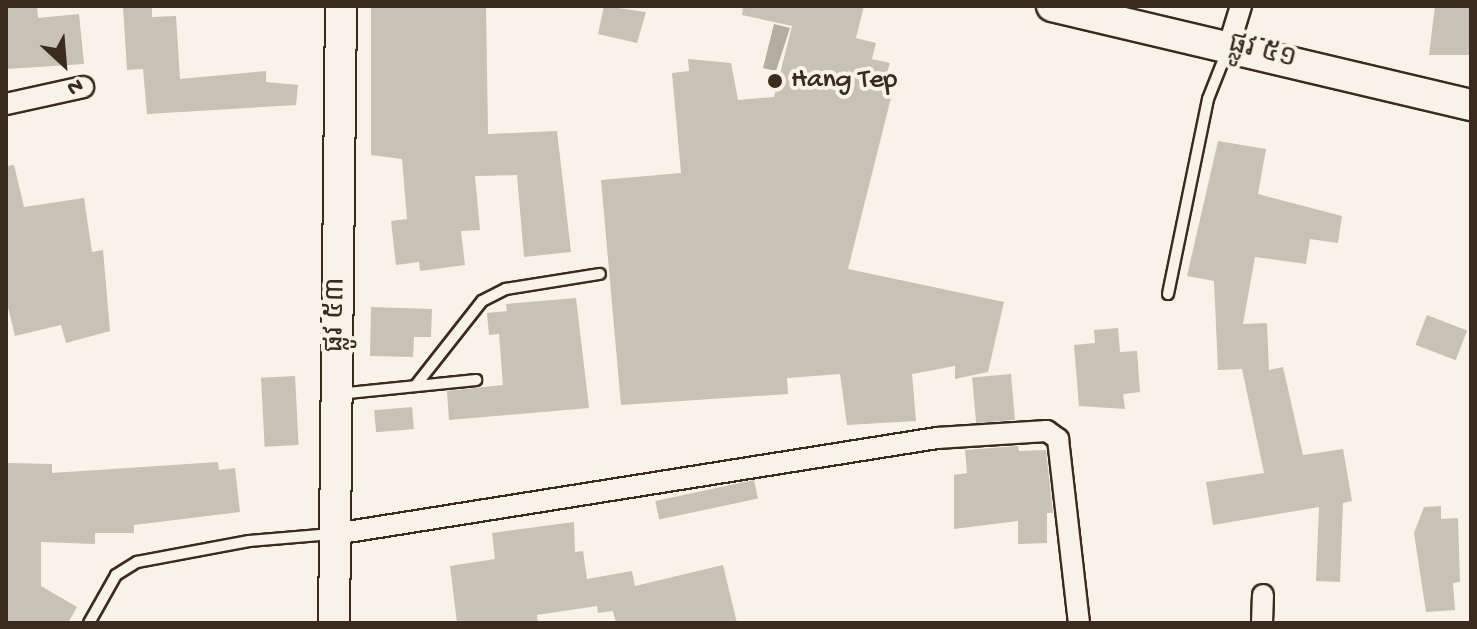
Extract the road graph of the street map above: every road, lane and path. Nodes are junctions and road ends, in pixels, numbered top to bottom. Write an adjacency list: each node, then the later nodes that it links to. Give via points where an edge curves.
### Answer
1 (341, 6): 12 (street, ផ្លូវ ៥៣)
2 (1052, 6): 4 (street, ផ្លូវ ៥១)
3 (1241, 6): 4 (street)
4 (1229, 45): 7 (street, ផ្លូវ ៥១); 9 (lane, via 1208,99)
5 (83, 87): 6 (street)
6 (6, 104)
7 (1471, 105)
8 (600, 274): 11 (lane, via 506,289 482,301)
9 (1168, 294)
10 (476, 380): 11 (lane)
11 (416, 385): 12 (lane)
12 (336, 394): 13 (street, ផ្លូវ ៥៣)
13 (335, 534): 15 (lane, via 249,541 137,562 116,575); 16 (street, ផ្លូវ ៥៣); 17 (street, via 937,438 1047,431 1058,439)
14 (1263, 595): 18 (street)
15 (89, 623)
16 (334, 623)
17 (1079, 623)
18 (1262, 623)

